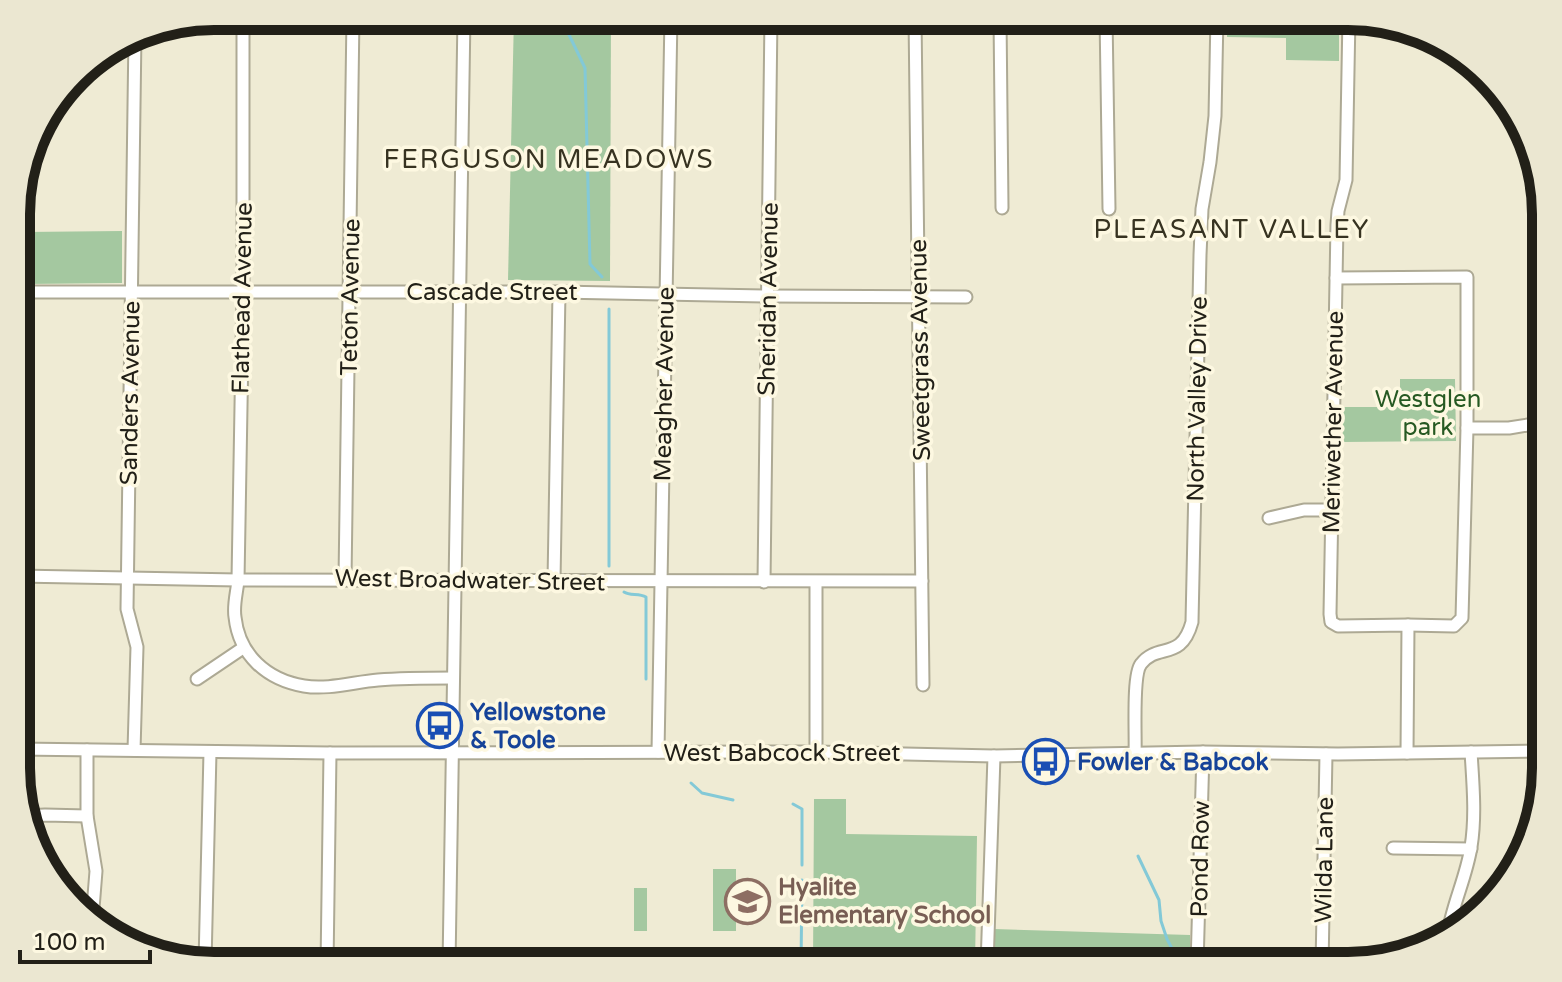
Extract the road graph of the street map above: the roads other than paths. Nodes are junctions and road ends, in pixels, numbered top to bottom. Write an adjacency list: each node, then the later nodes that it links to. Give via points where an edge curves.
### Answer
1 (243, 30): 16 (street, Flathead Avenue)
2 (353, 30): 18 (street, Teton Avenue)
3 (464, 30): 19 (street)
4 (671, 30): 21 (street, Meagher Avenue)
5 (771, 30): 22 (street, Sheridan Avenue)
6 (915, 30): 23 (street, Sweetgrass Avenue)
7 (1000, 30): 12 (street)
8 (1106, 30): 13 (street)
9 (1217, 30): 55 (street, North Valley Drive, via 1215,116 1200,255 1192,622 1179,646 1138,668)
10 (1349, 30): 14 (street, Meriwether Avenue, via 1346,180 1338,211)
11 (135, 48): 15 (street, Sanders Avenue)
12 (1002, 208)
13 (1109, 209)
14 (1336, 278): 26 (street, via 1467,277); 27 (street, Meriwether Avenue)
15 (131, 291): 16 (street, Cascade Street); 17 (street, Cascade Street); 30 (street, Sanders Avenue)
16 (243, 291): 18 (street, Cascade Street); 32 (street, Flathead Avenue)
17 (30, 292)
18 (350, 292): 19 (street, Cascade Street); 31 (street, Teton Avenue)
19 (460, 292): 20 (street, Cascade Street); 33 (street)
20 (559, 292): 21 (street, Cascade Street); 34 (street)
21 (665, 293): 22 (street, Cascade Street); 36 (street, Meagher Avenue)
22 (768, 296): 23 (street, Cascade Street); 37 (street, Sheridan Avenue)
23 (919, 297): 24 (street, Cascade Street); 35 (street, Sweetgrass Avenue)
24 (966, 297)
25 (1532, 424): 26 (street)
26 (1467, 428): 39 (street, via 1462,618 1454,626)
27 (1332, 510): 28 (street); 39 (street, Meriwether Avenue, via 1331,622)
28 (1269, 518)
29 (30, 576): 30 (street, West Broadwater Street)
30 (128, 577): 32 (street, West Broadwater Street); 46 (street, Sanders Avenue, via 127,609 137,647)
31 (345, 579): 32 (street, West Broadwater Street); 33 (street, West Broadwater Street)
32 (238, 580): 40 (street, Flathead Avenue, via 234,615)
33 (455, 581): 34 (street, West Broadwater Street); 41 (street)
34 (554, 581): 36 (street, West Broadwater Street)
35 (922, 581): 38 (street, West Broadwater Street); 43 (street, Sweetgrass Avenue)
36 (661, 582): 37 (street, West Broadwater Street); 49 (street, Meagher Avenue)
37 (764, 582): 38 (street, West Broadwater Street)
38 (816, 582): 50 (street)
39 (1408, 625): 56 (street)
40 (243, 648): 41 (street, via 259,666 304,687); 42 (street)
41 (453, 678): 54 (street)
42 (197, 679)
43 (923, 685)
44 (30, 749): 45 (street, West Babcock Street)
45 (87, 750): 46 (street, West Babcock Street); 60 (street)
46 (134, 750): 48 (street, West Babcock Street)
47 (1532, 751): 52 (street, West Babcock Street)
48 (210, 752): 53 (street, West Babcock Street); 65 (street)
49 (658, 752): 50 (street, West Babcock Street); 54 (street, West Babcock Street)
50 (816, 752): 58 (street, West Babcock Street)
51 (1203, 752): 55 (street, West Babcock Street); 57 (street, West Babcock Street); 69 (street, Pond Row)
52 (1471, 752): 56 (street, West Babcock Street); 62 (street)
53 (330, 753): 54 (street, West Babcock Street); 66 (street)
54 (453, 753): 67 (street)
55 (1135, 753): 58 (street, West Babcock Street)
56 (1407, 753): 57 (street, West Babcock Street)
57 (1326, 754): 70 (street, Wilda Lane)
58 (994, 756): 68 (street)
59 (36, 815): 60 (street)
60 (87, 816): 63 (street, via 96,871)
61 (1393, 848): 62 (street)
62 (1471, 849): 64 (street)
63 (94, 907)
64 (1450, 921)
65 (205, 951)
66 (327, 952)
67 (449, 952)
68 (987, 952)
69 (1197, 952)
70 (1322, 952)

